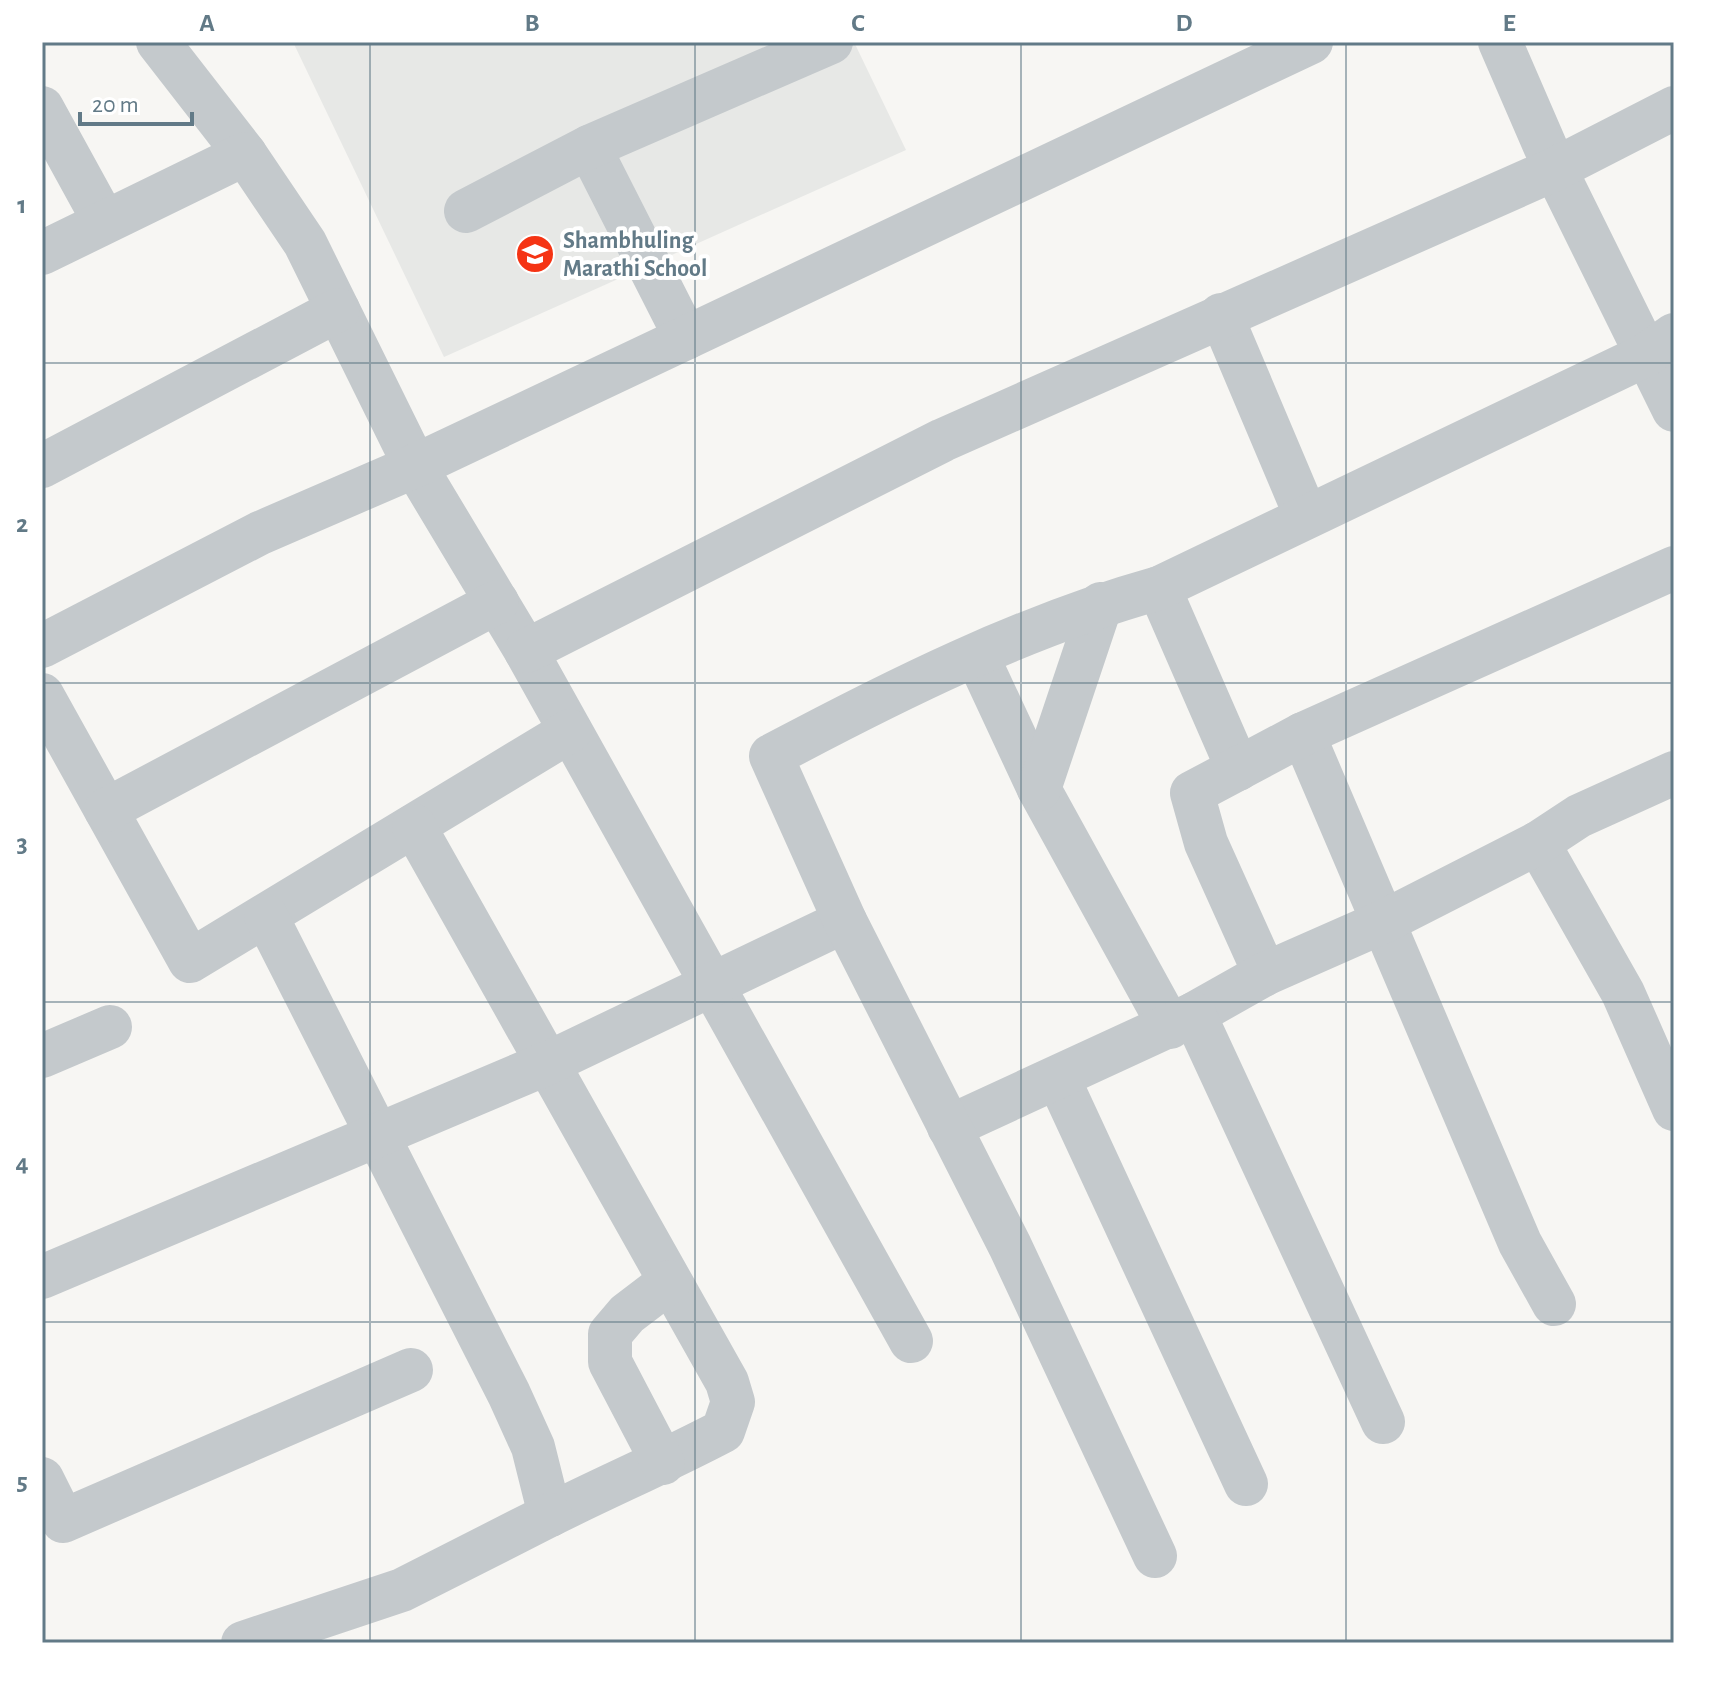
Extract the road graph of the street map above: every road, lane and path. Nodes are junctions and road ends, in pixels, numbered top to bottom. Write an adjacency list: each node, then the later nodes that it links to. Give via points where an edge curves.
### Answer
1 (158, 42): 8 (street)
2 (831, 42): 7 (street)
3 (1311, 42): 15 (street)
4 (1500, 42): 9 (street)
5 (42, 108): 11 (street)
6 (1674, 108): 9 (street)
7 (589, 147): 10 (street); 15 (street)
8 (245, 154): 11 (street); 13 (street, via 305,243)
9 (1555, 169): 14 (street); 16 (street)
10 (466, 211)
11 (104, 221): 12 (street)
12 (42, 253)
13 (338, 310): 18 (street); 19 (street)
14 (1221, 315): 20 (street); 26 (street, via 943,440)
15 (686, 338): 19 (street)
16 (1660, 345): 17 (street); 20 (street)
17 (1674, 410)
18 (42, 466)
19 (415, 466): 23 (street); 25 (street, via 260,533)
20 (1306, 516): 22 (street)
21 (1674, 568): 30 (street)
22 (1159, 588): 24 (street); 31 (street)
23 (497, 602): 26 (street); 34 (street)
24 (1101, 604): 27 (street); 33 (street)
25 (42, 646)
26 (526, 651): 29 (street)
27 (977, 656): 33 (street); 38 (street, via 908,684 771,756)
28 (42, 695): 34 (street)
29 (570, 731): 35 (street); 41 (street)
30 (1303, 734): 31 (street); 39 (street)
31 (1238, 769): 40 (street, via 1192,793 1206,843)
32 (1674, 773): 36 (street, via 1579,816)
33 (1039, 789): 42 (street)
34 (106, 810): 37 (street, via 190,961)
35 (414, 826): 37 (street); 45 (street)
36 (1538, 843): 39 (street); 47 (street, via 1623,993)
37 (266, 916): 49 (street)
38 (845, 921): 41 (street); 48 (street)
39 (1385, 921): 40 (street); 52 (street, via 1520,1243)
40 (1265, 974): 42 (street)
41 (712, 982): 45 (street); 53 (street)
42 (1182, 1020): 46 (street); 55 (street)
43 (110, 1027): 44 (street)
44 (42, 1056)
45 (548, 1063): 49 (street); 51 (street)
46 (1058, 1078): 48 (street); 58 (street)
47 (1674, 1109)
48 (949, 1127): 61 (street)
49 (378, 1137): 50 (street); 59 (street, via 527,1434 546,1485)
50 (42, 1277)
51 (669, 1282): 56 (street, via 610,1334 610,1362); 56 (street, via 727,1382 733,1402 723,1431)
52 (1554, 1304)
53 (911, 1341)
54 (411, 1370): 60 (street)
55 (1383, 1422)
56 (663, 1463): 59 (street)
57 (42, 1479): 60 (street)
58 (1246, 1484)
59 (550, 1515): 62 (street, via 402,1590)
60 (52, 1525)
61 (1155, 1556)
62 (243, 1643)

